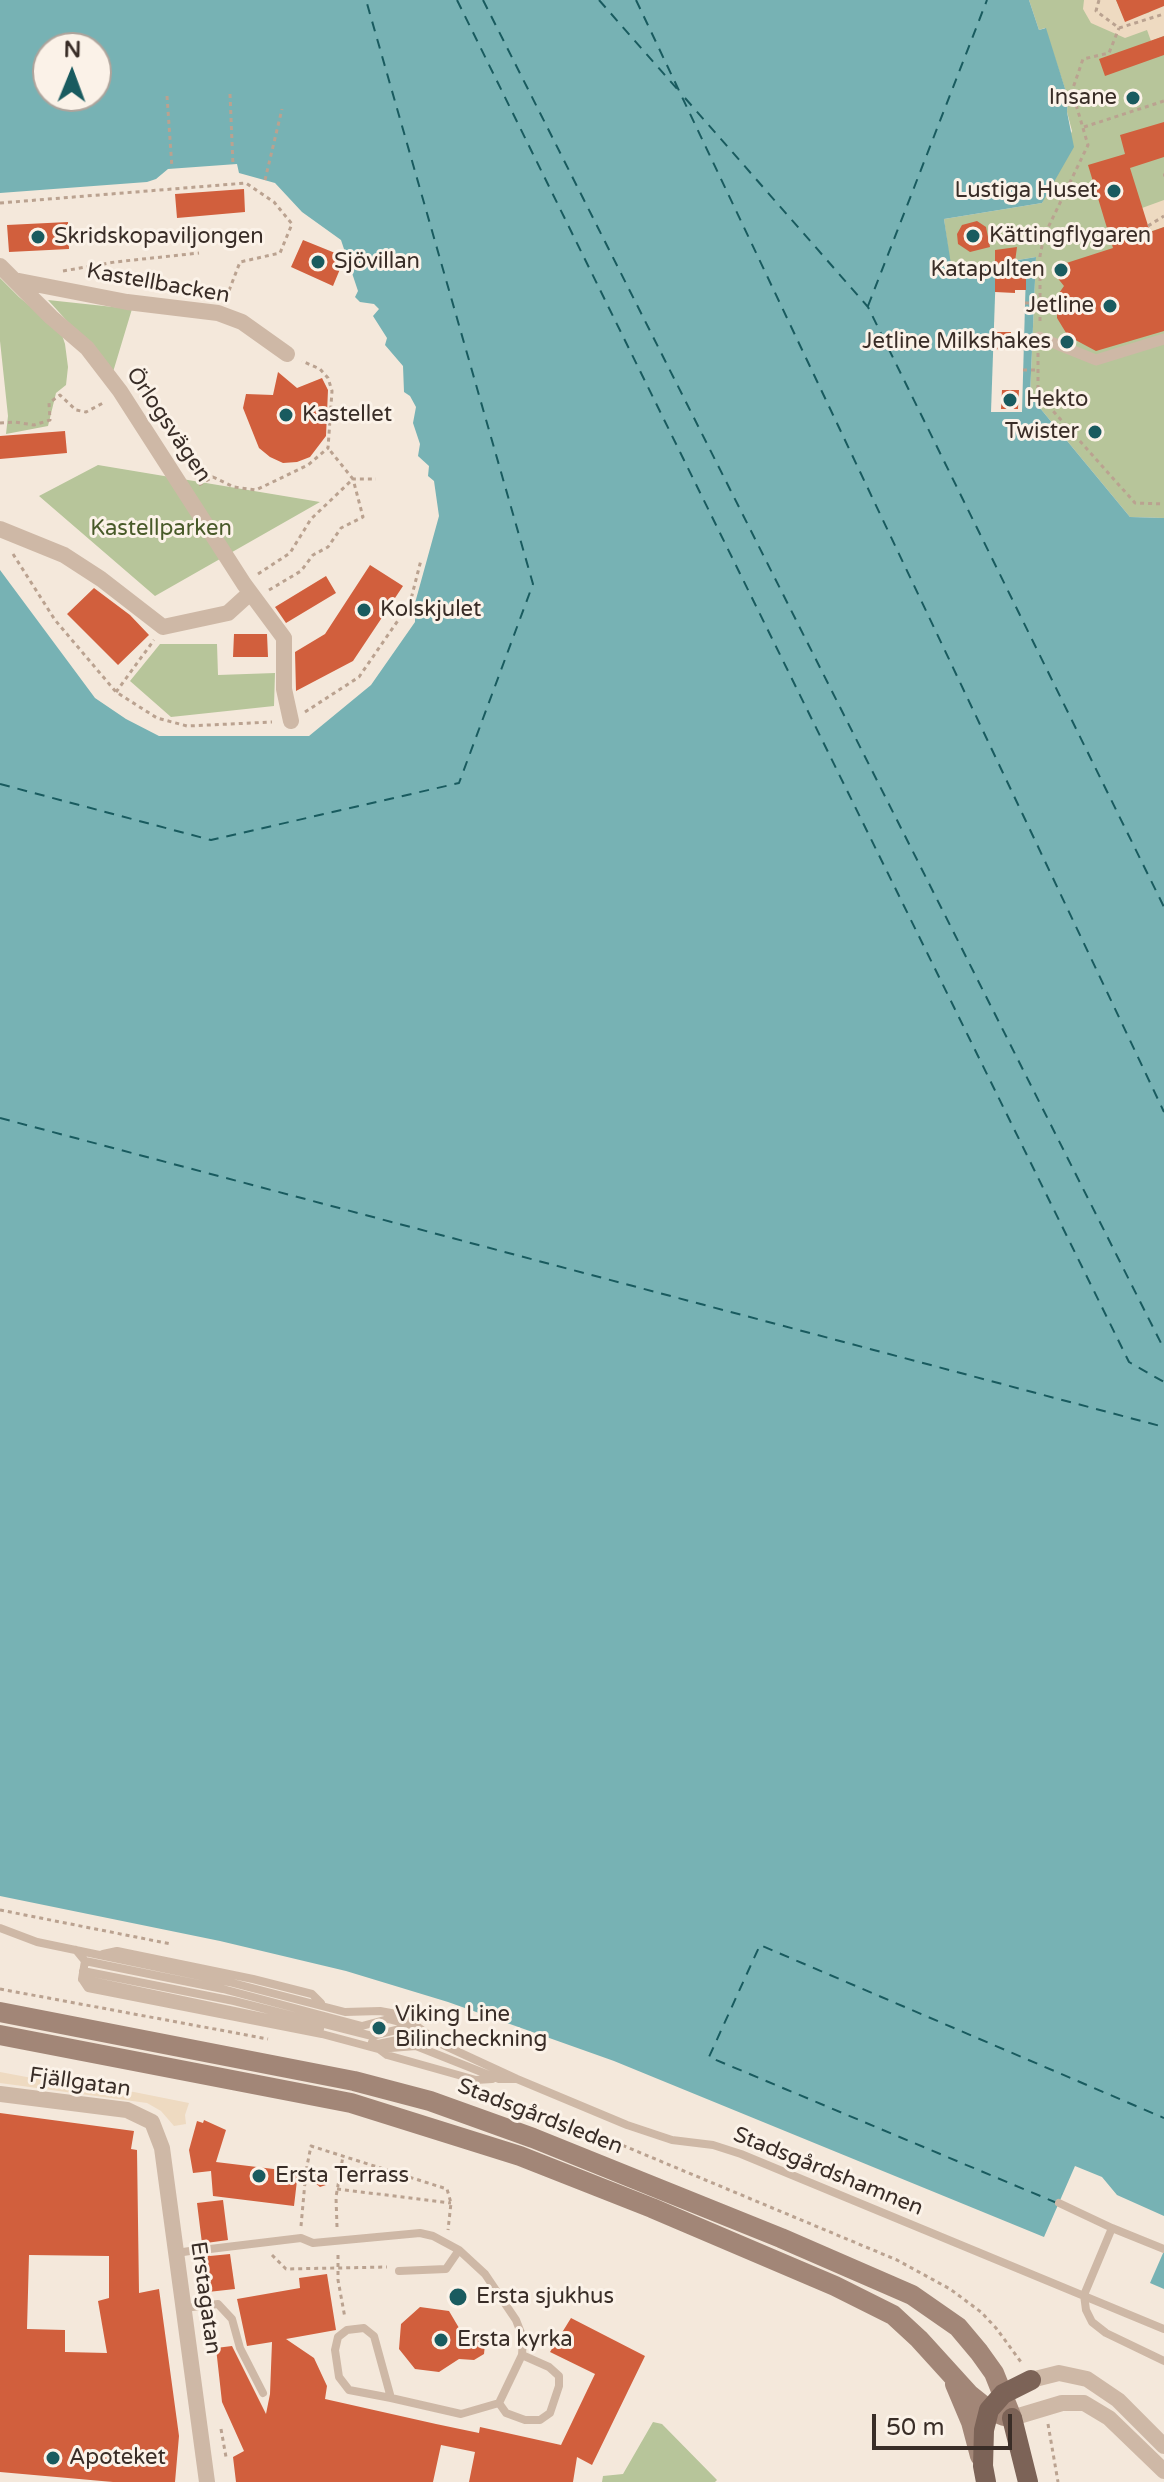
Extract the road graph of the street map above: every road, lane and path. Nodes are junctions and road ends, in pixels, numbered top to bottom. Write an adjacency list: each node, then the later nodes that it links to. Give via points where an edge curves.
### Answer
1 (1099, 0): 3 (path, via 1096,11)
2 (1164, 14): 3 (path)
3 (1119, 28): 8 (path, via 1109,53 1083,59 1072,91)
4 (230, 94): 9 (path)
5 (167, 96): 10 (path)
6 (1164, 101): 8 (path)
7 (282, 109): 11 (path)
8 (1083, 127): 16 (path, via 1088,145)
9 (233, 165)
10 (172, 168)
11 (265, 180)
12 (0, 203): 24 (path, via 246,183 274,202 292,224 280,253 240,262)
13 (1164, 216): 14 (path)
14 (1148, 226)
15 (1006, 231): 16 (path)
16 (1044, 236): 17 (path); 23 (path)
17 (1110, 238)
18 (199, 253): 20 (path)
19 (0, 266): 21 (street, Örlogsvägen)
20 (56, 272)
21 (12, 279): 24 (street, Kastellbacken); 30 (street, Örlogsvägen, via 87,348)
22 (1025, 303): 23 (path)
23 (1041, 303): 25 (path)
24 (218, 313): 27 (street, Kastellbacken, via 242,322)
25 (1039, 337): 26 (street, via 1096,360); 29 (path)
26 (1164, 339)
27 (287, 354): 32 (path, via 328,378)
28 (1023, 370): 29 (path)
29 (1037, 370): 36 (path, via 1038,394 1135,503)
30 (120, 391): 31 (path, via 94,410 76,410 60,395 49,403 50,420 34,425); 35 (street, Örlogsvägen)
31 (0, 423)
32 (328, 448): 33 (path); 35 (path, via 308,465 256,490 213,477)
33 (353, 479): 34 (path); 40 (path, via 311,519 290,553); 40 (path, via 363,517 341,528 301,571)
34 (376, 479)
35 (186, 492): 40 (street, Örlogsvägen)
36 (1164, 504)
37 (0, 529): 41 (street, via 64,555)
38 (8, 547): 42 (path, via 55,620)
39 (421, 560): 43 (path, via 410,603 359,677)
40 (250, 592): 41 (street, via 228,613); 43 (street, Örlogsvägen, via 284,638 284,689)
41 (163, 627): 42 (path)
42 (116, 692): 43 (path, via 157,718 187,726)
43 (291, 721)
44 (0, 1910): 46 (path)
45 (0, 1928): 47 (lane)
46 (171, 1944)
47 (76, 1950): 48 (lane); 50 (lane, via 345,2012 402,2015)
48 (83, 1970): 50 (lane, via 223,1989 362,2026 388,2019); 52 (lane, via 372,2036 400,2029); 53 (lane, via 88,1988)
49 (0, 2012): 85 (main road, Stadsgårdsleden, via 354,2081 430,2101 533,2138 912,2295 958,2327 994,2373)
50 (416, 2026): 52 (lane)
51 (0, 2035): 81 (main road, Stadsgårdsleden, via 351,2103 520,2156 893,2315)
52 (435, 2040): 55 (lane, Stadsgårdshamnen)
53 (378, 2049): 54 (lane, via 476,2080); 54 (lane, via 416,2046)
54 (499, 2079): 55 (lane)
55 (517, 2079): 75 (lane, Stadsgårdshamnen, via 627,2125 741,2154)
56 (0, 2094): 57 (street, Fjällgatan, via 127,2110)
57 (152, 2122): 71 (street, Erstagatan, via 162,2148)
58 (343, 2156): 59 (path); 60 (path, via 447,2189); 63 (path, via 311,2146)
59 (337, 2189): 60 (path); 65 (path)
60 (451, 2203): 66 (path)
61 (1059, 2203): 62 (lane)
62 (1112, 2228): 68 (lane); 75 (lane)
63 (301, 2238): 64 (lane); 65 (lane)
64 (257, 2242): 67 (lane); 73 (path, via 286,2269)
65 (337, 2242): 66 (lane, via 420,2233)
66 (446, 2242): 70 (lane)
67 (210, 2249)
68 (1164, 2249)
69 (196, 2250): 71 (lane)
70 (459, 2250): 74 (lane, via 446,2269); 79 (lane, via 485,2274 516,2320)
71 (177, 2253): 76 (street, Erstagatan)
72 (338, 2254): 73 (path)
73 (337, 2269): 74 (path); 78 (path)
74 (399, 2271)
75 (1084, 2295): 77 (lane, Stadsgårdshamnen); 80 (lane, via 1092,2322)
76 (184, 2308): 83 (lane, via 218,2304 232,2319); 93 (street, Erstagatan)
77 (1164, 2329)
78 (347, 2330): 84 (lane, via 364,2328 374,2336); 84 (lane, via 338,2337 335,2350 339,2377 349,2390)
79 (522, 2355): 86 (lane); 86 (lane, via 559,2376 550,2413 540,2420 525,2420 506,2413)
80 (1164, 2361)
81 (950, 2373): 85 (main road, Stadsgårdsleden); 92 (main road, via 971,2422)
82 (1031, 2380): 85 (main road); 89 (street, via 1059,2373 1087,2379 1118,2400)
83 (263, 2393)
84 (391, 2398): 86 (lane, via 461,2414)
85 (996, 2402): 87 (main road, Stadsgårdsleden); 92 (main road, via 984,2430)
86 (499, 2403)
87 (1012, 2418): 91 (street, via 1062,2403 1084,2403 1109,2418); 94 (main road)
88 (229, 2424): 90 (path, via 221,2429)
89 (1164, 2446)
90 (226, 2457)
91 (1164, 2471)
92 (984, 2474)
93 (207, 2482)
94 (1028, 2482)

